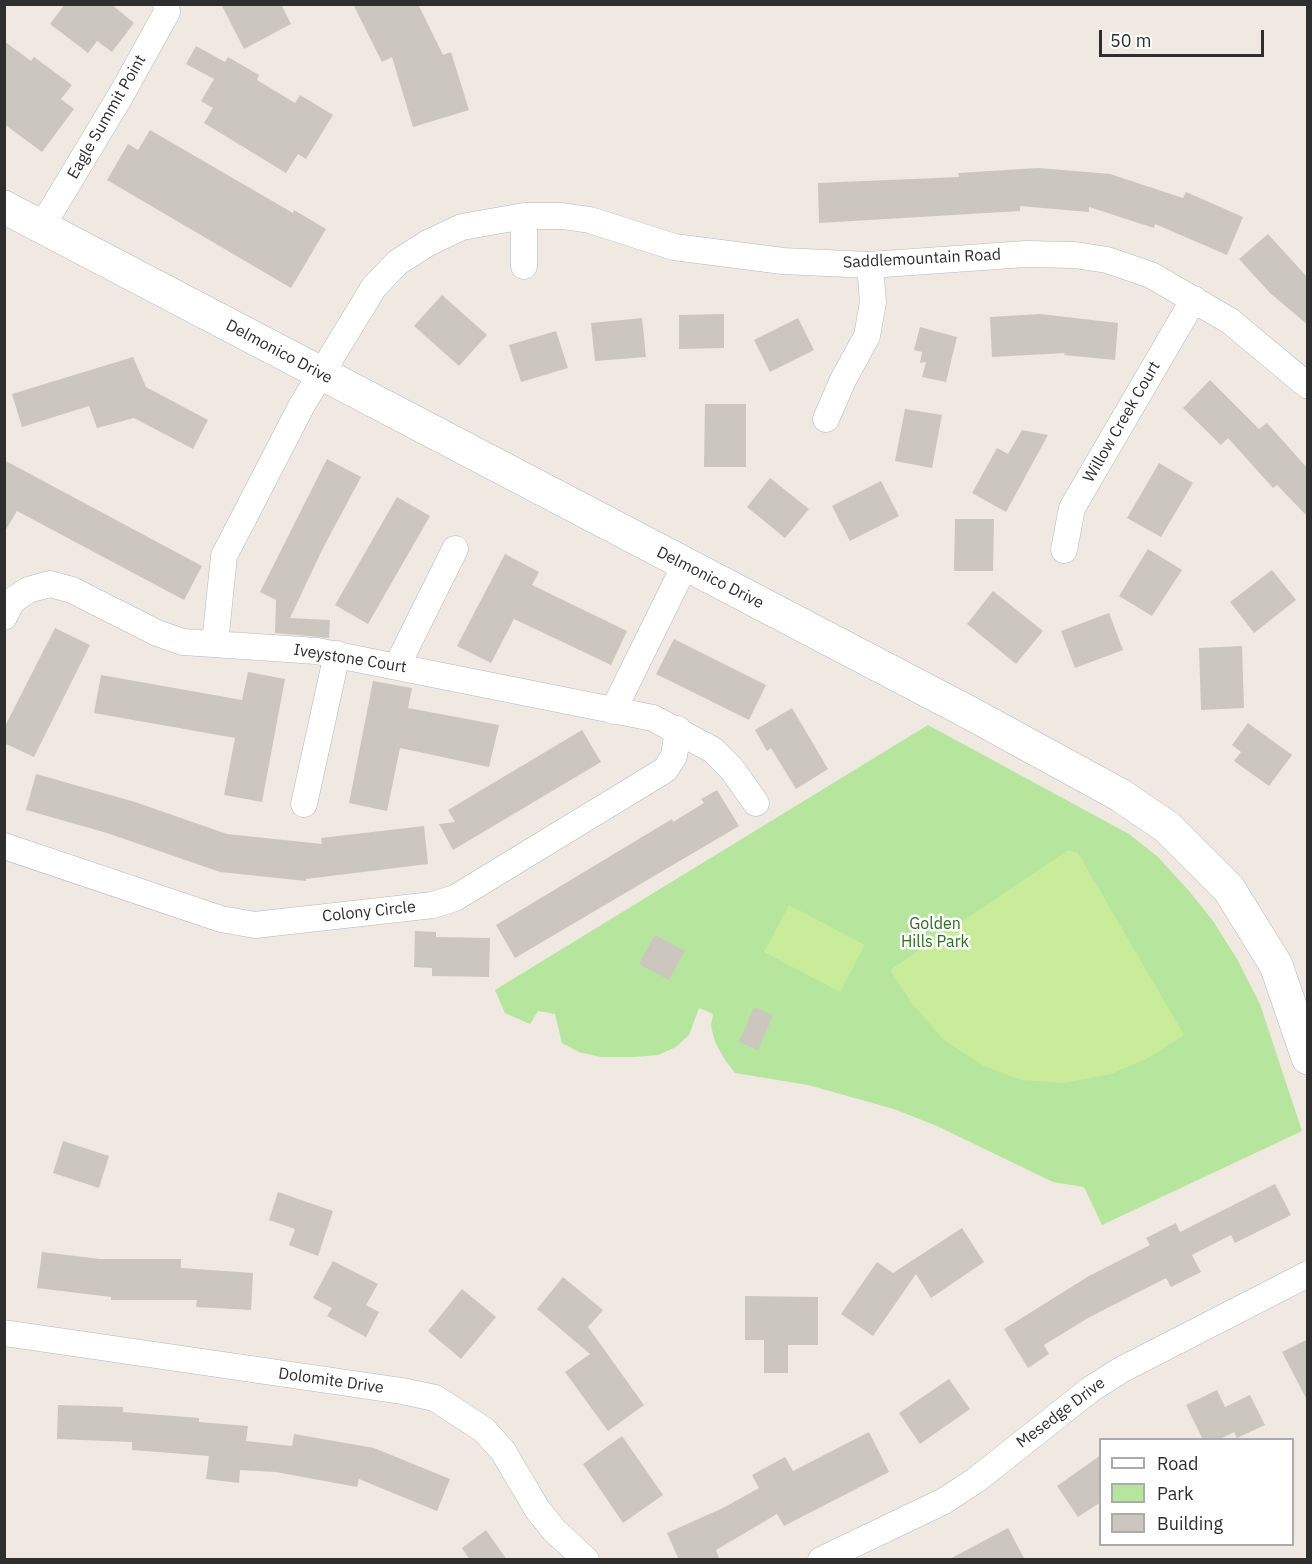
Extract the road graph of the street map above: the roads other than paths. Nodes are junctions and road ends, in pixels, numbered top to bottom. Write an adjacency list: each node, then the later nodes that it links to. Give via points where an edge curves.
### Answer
1 (166, 4): 4 (street, Eagle Summit Point, via 166,12 121,95)
2 (4, 207): 4 (street, Delmonico Drive)
3 (524, 216): 5 (street, Saddlemountain Road, via 590,220 674,248 726,256); 6 (street); 8 (street, Saddlemountain Road, via 462,227 399,262 374,286)
4 (42, 228): 8 (street, Delmonico Drive)
5 (870, 265): 7 (street, Saddlemountain Road, via 1026,254 1075,255 1107,260 1150,275); 10 (street, via 873,302 867,336)
6 (524, 266)
7 (1194, 299): 9 (street, Saddlemountain Road, via 1230,321); 12 (street, Willow Creek Court, via 1072,508)
8 (321, 374): 13 (street, Delmonico Drive); 15 (street, via 224,556)
9 (1308, 386)
10 (826, 419)
11 (455, 549): 17 (street)
12 (1064, 550)
13 (685, 565): 18 (street); 23 (street, Delmonico Drive, via 968,712 1120,795 1167,827 1229,889 1254,926 1276,965)
14 (4, 617): 15 (street, via 12,601 28,590 50,585 72,590 174,639)
15 (214, 643): 16 (street, Iveystone Court)
16 (337, 654): 17 (street, Iveystone Court); 21 (street)
17 (397, 666): 18 (street, Iveystone Court)
18 (613, 711): 19 (street, Iveystone Court, via 653,718)
19 (678, 729): 20 (street, Iveystone Court, via 713,750); 22 (street, Colony Circle, via 674,756 657,776 455,898 433,905 255,925 221,919)
20 (756, 803)
21 (304, 804)
22 (4, 846)
23 (1308, 1058)
24 (1308, 1274): 27 (street, Mesedge Drive, via 1120,1370 944,1501)
25 (4, 1333): 26 (street, Dolomite Drive, via 435,1398 484,1430 503,1451 537,1509)
26 (586, 1560)
27 (820, 1560)

